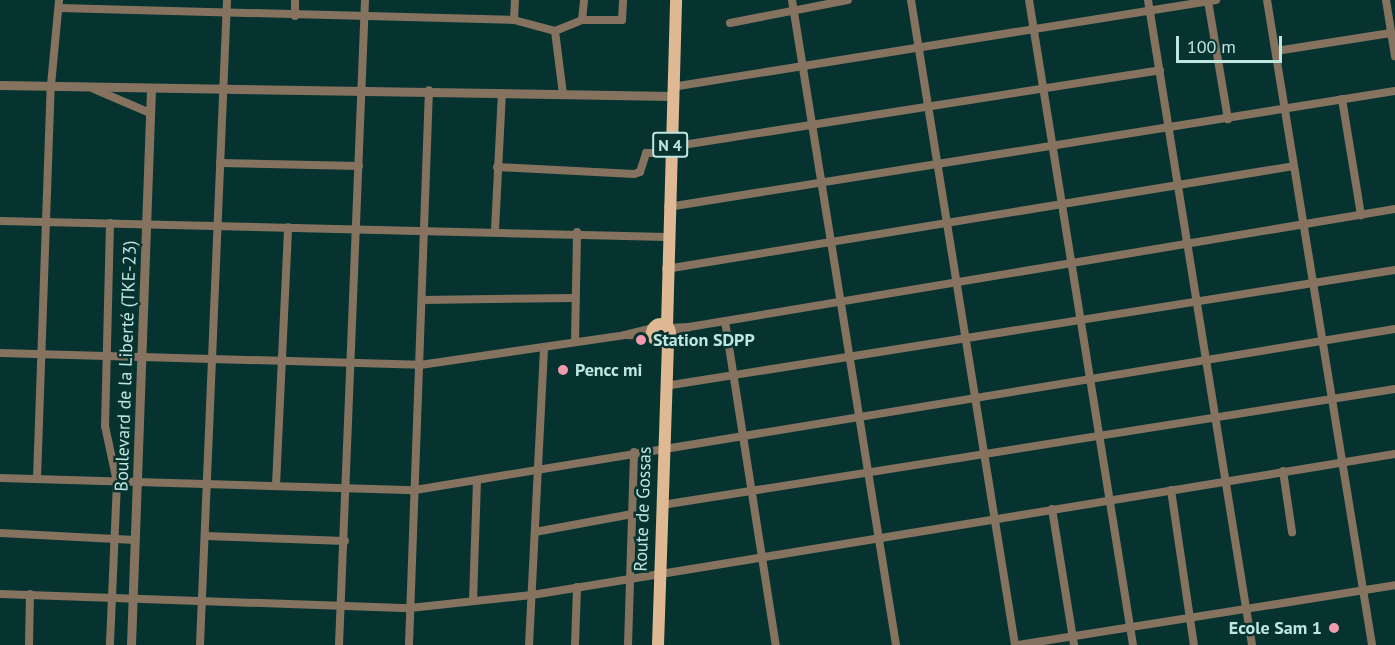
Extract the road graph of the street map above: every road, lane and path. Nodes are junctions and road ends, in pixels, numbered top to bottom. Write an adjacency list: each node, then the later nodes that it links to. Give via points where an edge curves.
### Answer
1 (120, 0): 18 (street)
2 (227, 0): 20 (street)
3 (295, 0): 21 (street)
4 (365, 0): 22 (street)
5 (515, 0): 23 (street)
6 (584, 0): 24 (street)
7 (623, 0): 24 (street, via 622,20)
8 (676, 0): 42 (main road, N 4)
9 (849, 0): 17 (street)
10 (911, 0): 29 (street)
11 (1029, 0): 26 (street)
12 (1148, 0): 19 (street)
13 (1267, 0): 30 (street)
14 (1386, 0): 28 (street)
15 (1212, 1): 19 (street); 50 (street)
16 (59, 4): 18 (street); 35 (street)
17 (793, 4): 25 (street); 32 (street)
18 (120, 10): 20 (street)
19 (1150, 10): 26 (street); 33 (street)
20 (226, 16): 21 (street); 38 (street)
21 (295, 16): 22 (street)
22 (364, 18): 23 (street); 40 (street)
23 (514, 20): 27 (street)
24 (582, 20): 27 (street)
25 (730, 23)
26 (1034, 29): 29 (street); 39 (street)
27 (555, 31): 45 (street)
28 (1391, 33): 30 (street); 31 (street)
29 (918, 48): 32 (street); 47 (street)
30 (1276, 51): 48 (street)
31 (1395, 56)
32 (803, 66): 42 (street); 51 (street)
33 (1160, 70): 39 (street); 52 (street)
34 (0, 85): 35 (street)
35 (51, 85): 36 (street); 67 (street)
36 (87, 87): 37 (street); 49 (street, via 117,94)
37 (151, 88): 38 (street); 49 (street, Boulevard de la Liberté (TKE-23))
38 (223, 88): 40 (street); 55 (street)
39 (1043, 88): 47 (street); 53 (street)
40 (363, 89): 41 (street); 57 (street)
41 (429, 90): 44 (street); 75 (street)
42 (672, 91): 45 (street); 54 (main road, N 4)
43 (1395, 91): 46 (street)
44 (502, 93): 45 (street); 59 (street)
45 (563, 94)
46 (1342, 99): 48 (street); 65 (street)
47 (928, 107): 51 (street); 56 (street)
48 (1285, 110): 50 (street); 58 (street)
49 (150, 113): 70 (street, Boulevard de la Liberté (TKE-23))
50 (1228, 119): 52 (street)
51 (812, 125): 54 (street); 60 (street)
52 (1169, 129): 53 (street); 61 (street)
53 (1053, 147): 56 (street); 62 (street)
54 (670, 150): 59 (street, via 646,153 640,172 634,174); 63 (main road, N 4)
55 (220, 163): 57 (street); 72 (street)
56 (938, 165): 60 (street); 69 (street)
57 (359, 166): 74 (street)
58 (1294, 166): 61 (street); 71 (street)
59 (497, 167): 76 (street)
60 (822, 183): 63 (street); 79 (street)
61 (1178, 185): 62 (street); 80 (street)
62 (1062, 204): 69 (street); 81 (street)
63 (668, 207): 78 (main road, N 4)
64 (1395, 209): 65 (street)
65 (1361, 215): 71 (street)
66 (0, 221): 67 (street)
67 (45, 222): 68 (street); 99 (street)
68 (110, 223): 70 (street); 100 (street)
69 (947, 223): 79 (street); 84 (street)
70 (147, 224): 72 (street); 101 (street, Boulevard de la Liberté (TKE-23))
71 (1304, 225): 80 (street); 85 (street)
72 (217, 226): 73 (street); 103 (street)
73 (288, 226): 74 (street); 105 (street)
74 (356, 228): 75 (street); 106 (street)
75 (425, 229): 76 (street); 87 (street)
76 (495, 230): 77 (street)
77 (577, 232): 78 (street); 86 (street)
78 (668, 237): 82 (main road, N 4)
79 (831, 242): 82 (street); 89 (street)
80 (1188, 244): 81 (street); 88 (street)
81 (1072, 263): 84 (street); 90 (street)
82 (666, 269): 93 (main road, N 4)
83 (1395, 270): 85 (street)
84 (957, 282): 89 (street); 94 (street)
85 (1313, 282): 88 (street); 95 (street)
86 (573, 298): 87 (street); 96 (street)
87 (422, 300): 107 (street)
88 (1197, 301): 90 (street); 104 (street)
89 (841, 302): 91 (street); 102 (street)
90 (1081, 320): 94 (street); 109 (street)
91 (724, 321): 93 (street); 108 (street)
92 (1395, 329): 95 (street)
93 (661, 332): 96 (street); 110 (main road, N 4)
94 (966, 338): 102 (street); 112 (street)
95 (1322, 340): 104 (street); 113 (street)
96 (575, 341): 97 (street)
97 (544, 348): 107 (street); 123 (street)
98 (0, 353): 99 (street)
99 (41, 354): 100 (street); 127 (street)
100 (103, 356): 101 (street); 130 (street, via 106,439)
101 (143, 356): 103 (street); 131 (street, Boulevard de la Liberté (TKE-23))
102 (850, 357): 108 (street); 114 (street)
103 (212, 358): 105 (street); 132 (street)
104 (1206, 358): 109 (street); 115 (street)
105 (281, 361): 106 (street); 133 (street)
106 (352, 363): 107 (street); 134 (street)
107 (420, 365): 135 (street)
108 (733, 375): 110 (street); 116 (street)
109 (1090, 377): 112 (street); 117 (street)
110 (664, 380): 118 (main road, Route de Gossas / N 4)
111 (1395, 389): 113 (street)
112 (975, 395): 114 (street); 120 (street)
113 (1332, 399): 115 (street); 122 (street)
114 (859, 414): 116 (street); 124 (street)
115 (1216, 416): 117 (street); 129 (street)
116 (742, 432): 118 (street); 136 (street)
117 (1099, 434): 120 (street); 138 (street)
118 (664, 447): 119 (street); 139 (main road, Route de Gossas / N 4)
119 (634, 452): 123 (street); 141 (street)
120 (984, 453): 124 (street); 142 (street)
121 (1395, 454): 122 (street)
122 (1342, 463): 125 (street); 156 (street)
123 (538, 470): 128 (street); 143 (street)
124 (868, 471): 136 (street); 147 (street)
125 (1283, 471): 129 (street); 144 (street)
126 (0, 478): 127 (street)
127 (37, 479): 130 (street)
128 (477, 481): 135 (street); 162 (street)
129 (1226, 481): 137 (street); 166 (street)
130 (117, 482): 131 (street); 148 (street)
131 (138, 482): 132 (street); 149 (street, Boulevard de la Liberté (TKE-23))
132 (207, 484): 133 (street); 146 (street)
133 (276, 484): 134 (street)
134 (347, 488): 135 (street); 150 (street)
135 (415, 490): 165 (street)
136 (752, 490): 139 (street); 151 (street)
137 (1171, 490): 138 (street); 167 (street)
138 (1110, 500): 140 (street); 168 (street)
139 (662, 505): 152 (main road, Route de Gossas / N 4)
140 (1052, 509): 142 (street); 169 (street)
141 (632, 514): 143 (street); 153 (street)
142 (995, 518): 147 (street); 182 (street)
143 (535, 532): 159 (street)
144 (1292, 532)
145 (0, 533): 148 (street)
146 (205, 536): 150 (street); 163 (street)
147 (879, 537): 151 (street); 181 (street)
148 (115, 538): 149 (street); 160 (street)
149 (135, 540): 161 (street, Boulevard de la Liberté (TKE-23))
150 (345, 541): 164 (street)
151 (762, 555): 152 (street); 180 (street)
152 (660, 574): 153 (street); 179 (main road, Route de Gossas / N 4)
153 (630, 578): 155 (street); 178 (street)
154 (1395, 585): 156 (street)
155 (577, 587): 159 (street); 177 (street)
156 (1363, 590): 166 (street); 186 (street)
157 (0, 594): 158 (street)
158 (30, 594): 160 (street); 170 (street)
159 (532, 595): 162 (street); 176 (street)
160 (112, 599): 161 (street); 171 (street)
161 (133, 599): 163 (street); 172 (street, Boulevard de la Liberté (TKE-23))
162 (472, 601): 165 (street)
163 (202, 602): 164 (street); 173 (street)
164 (342, 606): 165 (street); 174 (street)
165 (410, 608): 175 (street)
166 (1247, 609): 167 (street); 185 (street)
167 (1189, 618): 168 (street); 184 (street)
168 (1130, 627): 169 (street); 183 (street)
169 (1073, 641): 182 (street)
170 (29, 645)
171 (110, 645)
172 (131, 645)
173 (200, 645)
174 (339, 645)
175 (409, 645)
176 (529, 645)
177 (575, 645)
178 (628, 645)
179 (658, 645)
180 (776, 645)
181 (897, 645)
182 (1017, 645)
183 (1133, 645)
184 (1194, 645)
185 (1252, 645)
186 (1372, 645)

